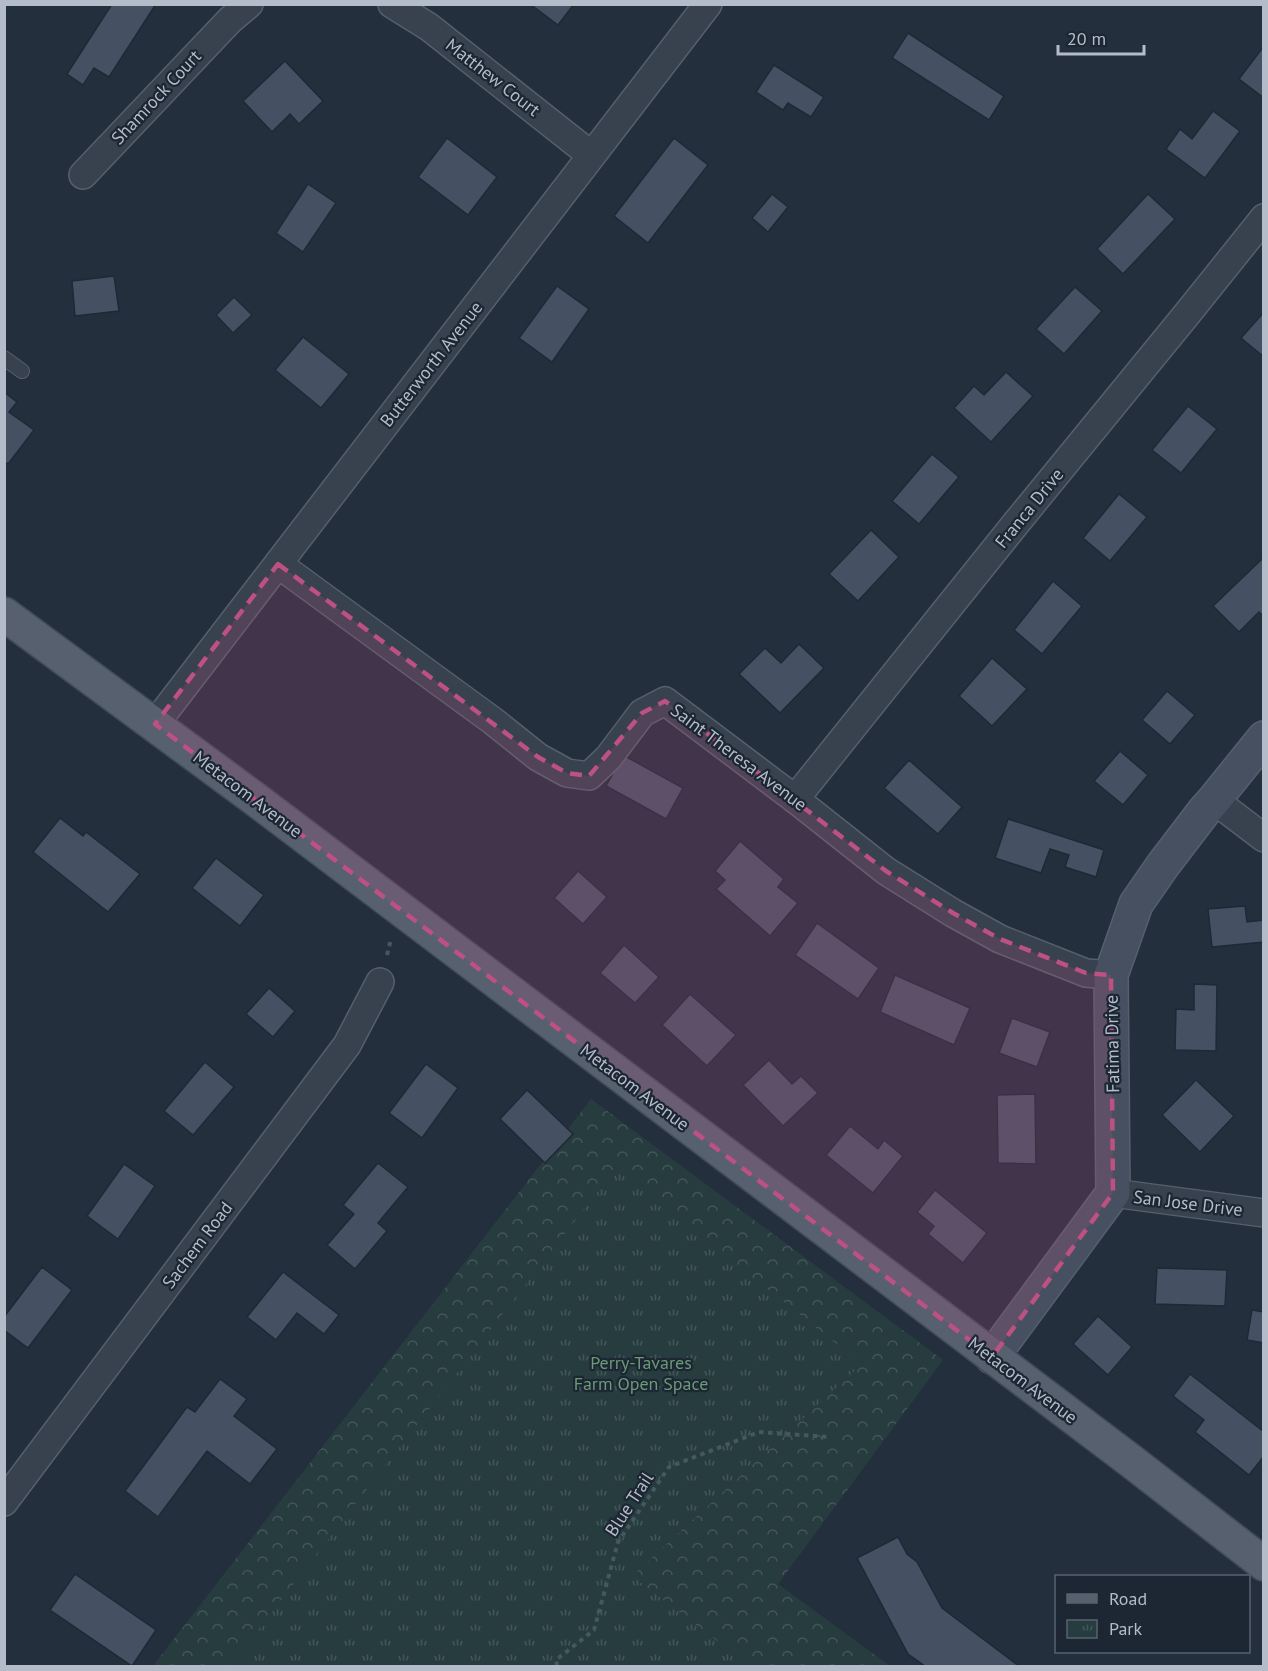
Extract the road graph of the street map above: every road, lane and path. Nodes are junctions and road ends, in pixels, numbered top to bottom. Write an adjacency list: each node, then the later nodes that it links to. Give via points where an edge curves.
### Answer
1 (392, 4): 4 (street, Matthew Court, via 429,27)
2 (708, 4): 4 (street, Butterworth Avenue)
3 (239, 12): 5 (street, Shamrock Court)
4 (591, 155): 9 (street, Butterworth Avenue)
5 (83, 175)
6 (1263, 218): 13 (street, Franca Drive)
7 (4, 358): 8 (lane)
8 (22, 371)
9 (278, 564): 11 (street, Butterworth Avenue); 13 (street, Saint Theresa Avenue, via 538,757 567,772 589,776 642,713 665,701)
10 (4, 614): 11 (main road, Metacom Avenue)
11 (155, 724): 16 (main road, Metacom Avenue)
12 (1263, 738): 14 (street, Fatima Drive)
13 (795, 799): 17 (street, Saint Theresa Avenue, via 886,871 953,913 1000,939 1086,973)
14 (1214, 800): 15 (street); 17 (street, Fatima Drive, via 1136,904)
15 (1263, 838)
16 (399, 908): 18 (path); 21 (main road, Metacom Avenue)
17 (1111, 975): 19 (street, Fatima Drive)
18 (380, 982): 23 (street, Sachem Road, via 347,1045)
19 (1113, 1193): 20 (street, San Jose Drive); 21 (street)
20 (1263, 1212)
21 (992, 1356): 24 (main road, Metacom Avenue)
22 (829, 1437): 25 (path, Blue Trail, via 759,1432 669,1467 618,1542 594,1630 556,1660)
23 (4, 1502)
24 (1263, 1564)
25 (557, 1666)

